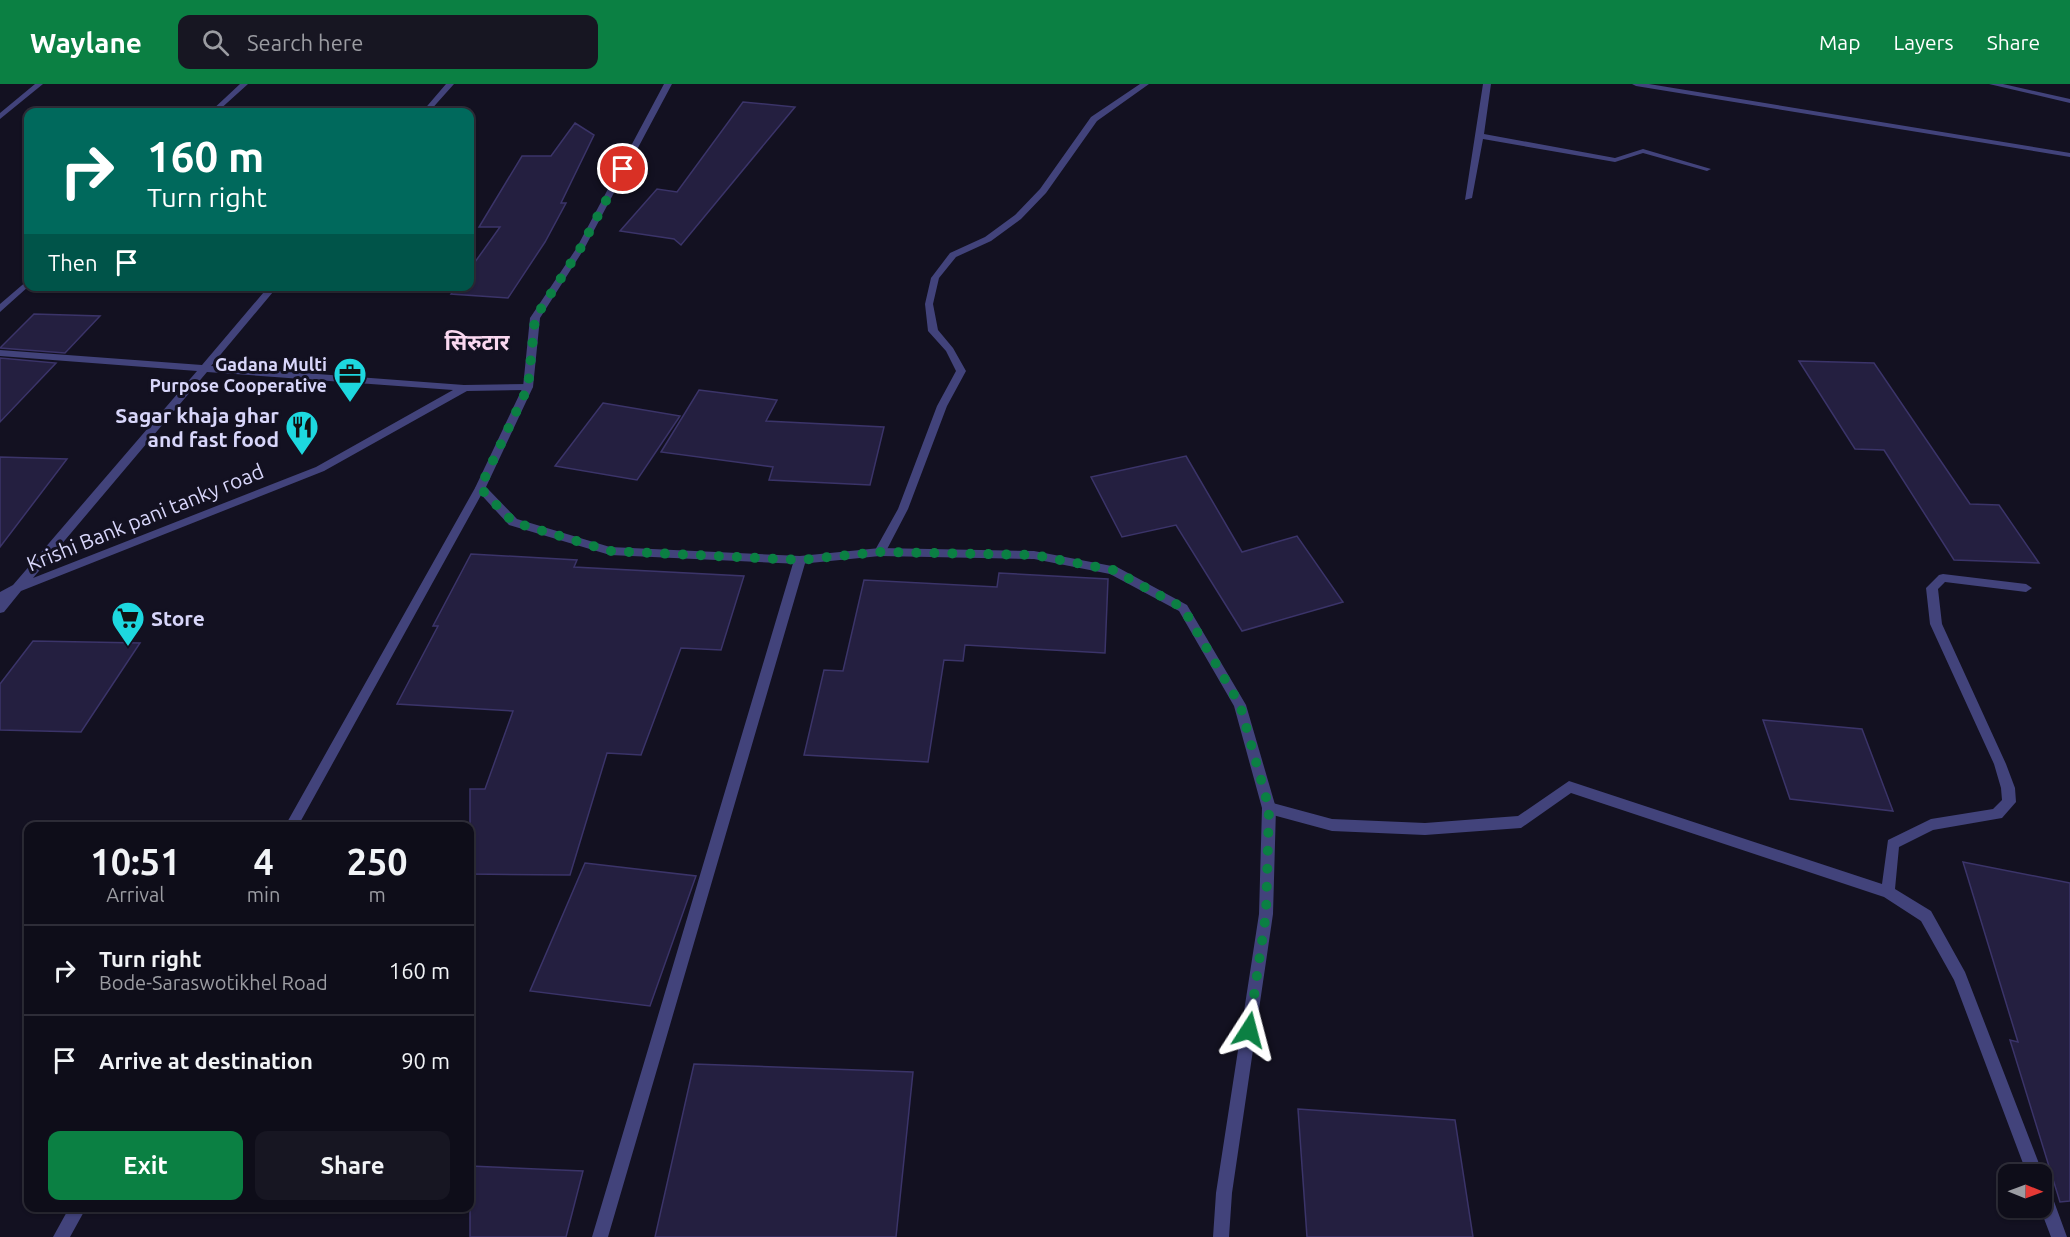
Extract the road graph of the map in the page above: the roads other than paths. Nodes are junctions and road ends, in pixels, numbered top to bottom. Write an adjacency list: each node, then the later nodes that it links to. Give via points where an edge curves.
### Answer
1 (39, 84): 12 (street)
2 (244, 84): 10 (street)
3 (450, 84): 11 (street)
4 (668, 84): 22 (street, via 580,249 535,318)
5 (1145, 84): 25 (street, via 1094,119 1043,191 1018,217 988,239 953,255 935,278 929,304 933,331 950,350 961,371 942,406 903,508)
6 (1487, 84): 13 (street)
7 (1636, 84): 14 (street)
8 (1993, 84): 9 (street)
9 (2070, 101)
10 (217, 108)
11 (429, 108)
12 (0, 117)
13 (1480, 136): 15 (street, via 1616,160 1643,151); 16 (street)
14 (2070, 155)
15 (1707, 169)
16 (1468, 198)
17 (24, 287): 19 (street)
18 (270, 291): 21 (street)
19 (0, 309)
20 (0, 353): 21 (street)
21 (203, 368): 23 (street); 28 (street)
22 (528, 387): 23 (street); 24 (street)
23 (464, 388): 28 (street, Krishi Bank pani tanky road, via 320,469)
24 (480, 488): 26 (street, via 513,522 610,551); 32 (street)
25 (880, 552): 26 (street); 31 (street, via 1034,555 1113,570 1183,608 1240,705)
26 (800, 560): 38 (street)
27 (2026, 588): 33 (street, via 1943,578 1932,588 1936,624 2000,764 2009,802 1997,814 1931,825 1893,844)
28 (16, 589): 29 (street, Krishi Bank pani tanky road); 30 (street)
29 (0, 597)
30 (0, 609)
31 (1269, 808): 33 (street, via 1332,825 1437,828 1521,822 1569,787); 39 (street, via 1266,914 1224,1193)
32 (293, 822)
33 (1888, 892): 34 (street, via 1926,916 1960,977)
34 (2031, 1164)
35 (76, 1212): 37 (street)
36 (2052, 1218): 40 (street)
37 (61, 1237)
38 (600, 1237)
39 (1221, 1237)
40 (2059, 1237)

